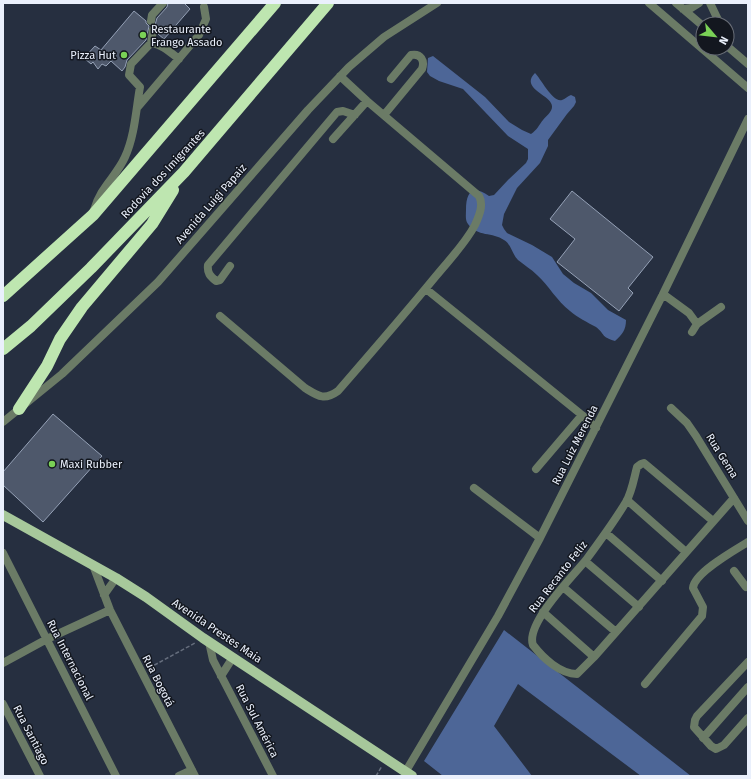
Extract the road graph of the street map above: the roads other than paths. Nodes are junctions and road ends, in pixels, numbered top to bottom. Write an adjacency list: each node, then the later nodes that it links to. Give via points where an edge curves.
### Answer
1 (163, 3): 13 (street, via 152,15)
2 (275, 3): 29 (highway)
3 (328, 3): 28 (highway, Rodovia dos Imigrantes)
4 (437, 3): 19 (street, Avenida Luigi Papaiz, via 384,37)
5 (650, 3): 21 (street)
6 (676, 3): 10 (street)
7 (699, 3): 10 (street)
8 (710, 3): 11 (street)
9 (204, 6): 17 (street, via 206,18 199,35)
10 (683, 9): 12 (street)
11 (716, 16)
12 (695, 19)
13 (151, 21)
14 (153, 30): 15 (street)
15 (151, 43): 17 (street, via 166,49); 23 (street, via 129,69 129,75 140,87)
16 (735, 53): 18 (street)
17 (179, 59): 23 (street)
18 (748, 64)
19 (340, 76): 22 (street); 40 (street, Avenida Luigi Papaiz, via 158,282 62,374)
20 (391, 79): 25 (street, via 411,54 423,60 422,69 410,86)
21 (748, 88)
22 (367, 101): 24 (street); 25 (street)
23 (136, 108): 29 (street, via 130,145 120,166 100,194)
24 (355, 114): 27 (street); 30 (street, via 337,112 208,265 207,271 216,281 220,280)
25 (384, 115): 31 (street, via 481,200 478,218 467,238)
26 (748, 120): 32 (street, Rua Luiz Merenda)
27 (333, 139)
28 (184, 172): 38 (highway, Rodovia dos Imigrantes, via 42,315); 40 (highway, via 152,224 71,321 47,366)
29 (93, 215): 33 (highway)
30 (230, 266)
31 (426, 289): 35 (street, via 338,391 324,397 317,396 305,388); 41 (street)
32 (663, 294): 36 (street, via 689,313); 43 (street, Rua Luiz Merenda)
33 (3, 296)
34 (721, 307): 36 (street)
35 (220, 316)
36 (697, 324): 37 (street)
37 (692, 332)
38 (3, 349)
39 (671, 408): 46 (street, Rua Gema, via 687,423)
40 (19, 409): 42 (street, Avenida Luigi Papaiz)
41 (582, 415): 43 (street); 44 (street)
42 (3, 422)
43 (596, 428): 52 (street, Rua Luiz Merenda)
44 (536, 469)
45 (474, 488): 52 (street)
46 (734, 498): 49 (street, Rua Recanto Feliz); 50 (street, Rua Gema)
47 (627, 500): 49 (street, Rua Recanto Feliz, via 637,467 644,463); 51 (street, Rua Recanto Feliz); 54 (street)
48 (3, 516): 57 (main road, Avenida Prestes Maia)
49 (713, 521): 54 (street, Rua Recanto Feliz)
50 (748, 521)
51 (606, 533): 56 (street, Rua Recanto Feliz); 60 (street)
52 (540, 538): 84 (street, Rua Luiz Merenda)
53 (748, 542): 75 (street, via 714,564 694,582 693,588 703,607 702,616)
54 (686, 552): 60 (street, Rua Recanto Feliz)
55 (3, 553): 68 (street, Rua Internacional)
56 (585, 561): 61 (street, Rua Recanto Feliz); 64 (street)
57 (93, 564): 59 (main road, Avenida Prestes Maia); 63 (street, Rua Bogotá)
58 (734, 571): 62 (street)
59 (116, 578): 63 (street); 69 (main road, Avenida Prestes Maia)
60 (662, 581): 64 (street, Rua Recanto Feliz)
61 (563, 587): 66 (street, Rua Recanto Feliz); 67 (street)
62 (747, 588)
63 (104, 595): 65 (street, Rua Bogotá)
64 (639, 607): 67 (street, Rua Recanto Feliz)
65 (110, 610): 68 (street); 82 (street, Rua Bogotá)
66 (543, 612): 70 (street); 70 (street, Rua Recanto Feliz, via 531,640 537,650 558,668 571,674 577,674)
67 (616, 632): 70 (street, Rua Recanto Feliz)
68 (47, 640): 72 (street); 86 (street, Rua Internacional)
69 (206, 640): 71 (main road, Avenida Prestes Maia); 74 (street, Rua Sul América)
70 (594, 657)
71 (234, 658): 74 (street); 84 (main road, Avenida Prestes Maia)
72 (3, 664)
73 (746, 668): 81 (street, via 695,720 694,727)
74 (221, 676): 83 (street, Rua Sul América)
75 (645, 684)
76 (748, 687): 81 (street)
77 (3, 704): 79 (street, Rua Santiago)
78 (748, 718): 81 (street, via 724,745 716,749)
79 (11, 721): 80 (street); 85 (street, Rua Santiago)
80 (3, 725)
81 (703, 738)
82 (193, 773): 87 (street)
83 (271, 773): 88 (street)
84 (409, 774)
85 (40, 776)
86 (116, 776)
87 (179, 776)
88 (279, 776)

